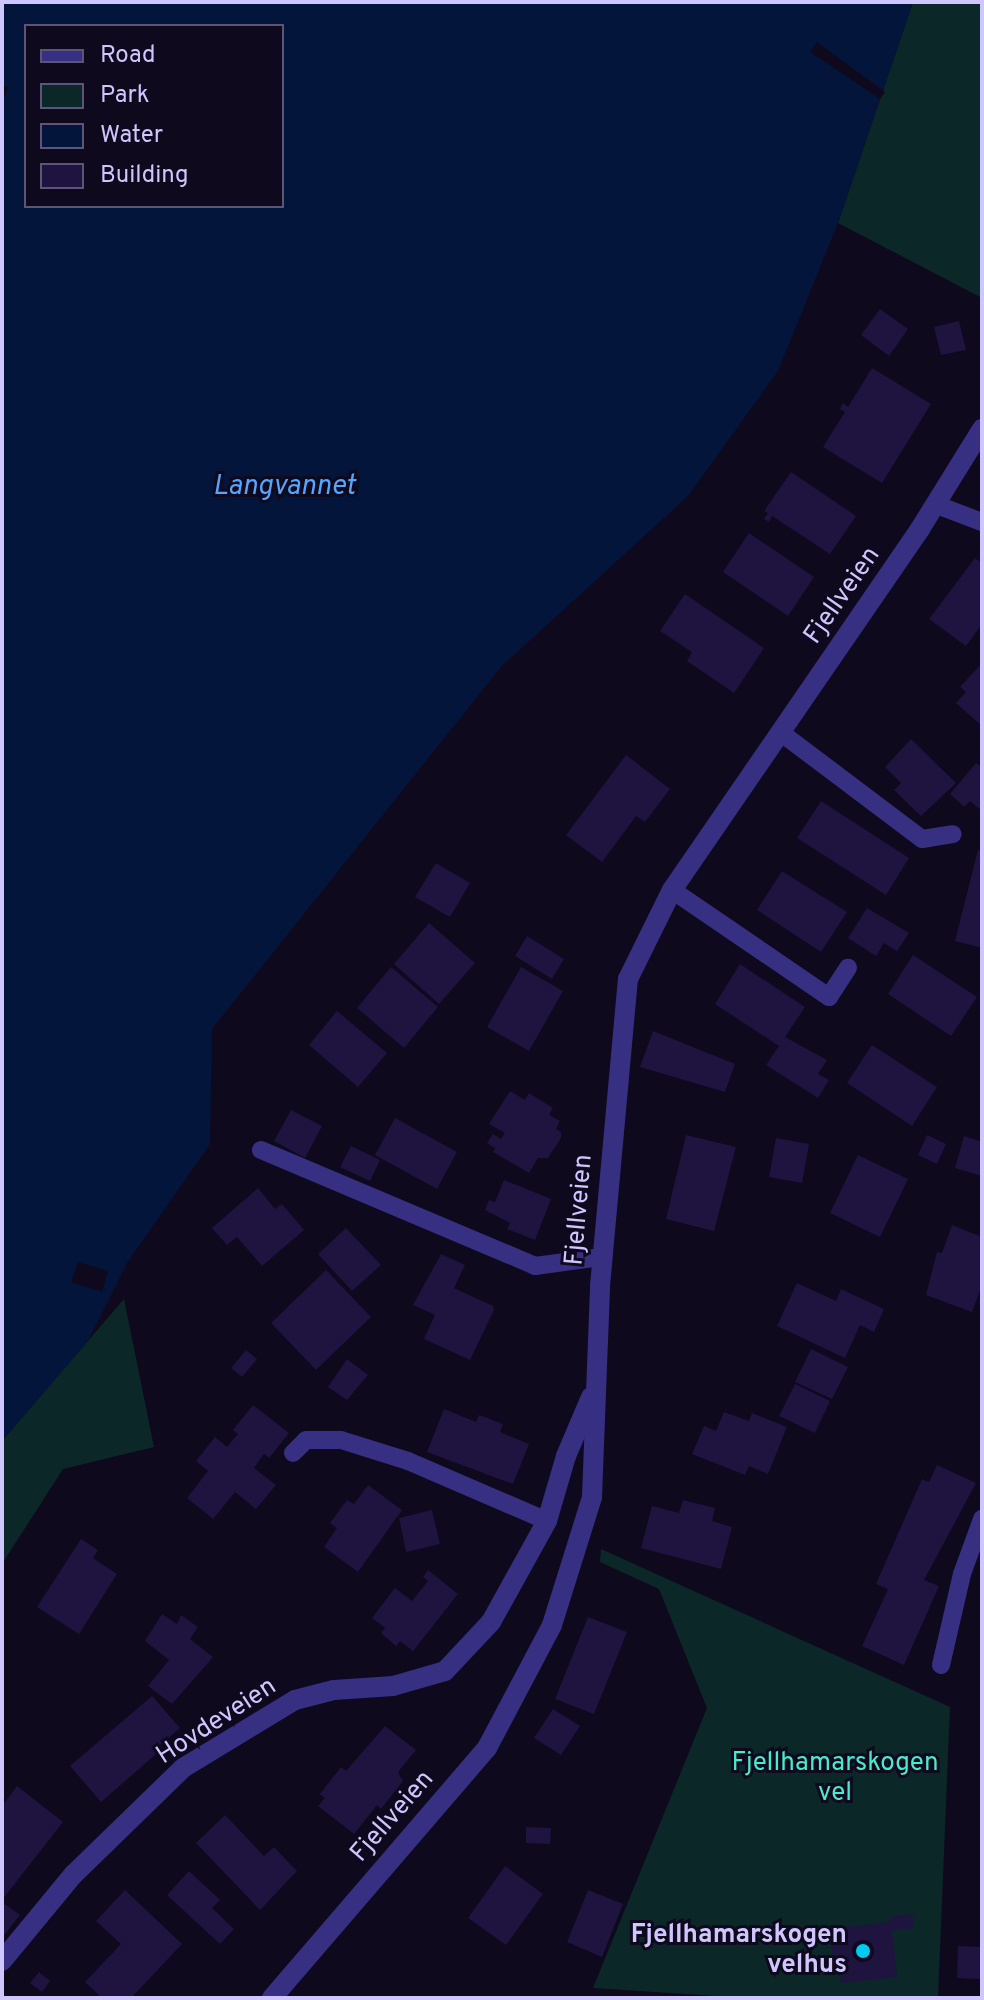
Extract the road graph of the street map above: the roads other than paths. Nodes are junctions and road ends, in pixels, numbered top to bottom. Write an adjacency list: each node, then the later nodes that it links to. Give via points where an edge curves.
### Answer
1 (982, 429): 2 (street, Fjellveien)
2 (937, 505): 3 (lane); 4 (street, Fjellveien)
3 (982, 522)
4 (780, 732): 5 (lane, via 922,839); 6 (street, Fjellveien)
5 (953, 834)
6 (672, 890): 7 (lane, via 829,997); 9 (street, Fjellveien, via 628,979)
7 (848, 968)
8 (261, 1150): 9 (lane, via 535,1266)
9 (602, 1257): 10 (street, Fjellveien)
10 (595, 1385): 13 (street, Hovdeveien); 16 (street, Fjellveien, via 592,1497 545,1639 487,1748)
11 (293, 1453): 13 (lane, via 306,1440 341,1440 408,1461)
12 (982, 1519): 14 (lane, via 962,1574)
13 (547, 1521): 15 (street, Hovdeveien, via 491,1622 445,1671 393,1686 334,1690 295,1700 183,1768 73,1875)
14 (941, 1665)
15 (2, 1961)
16 (272, 1998)

